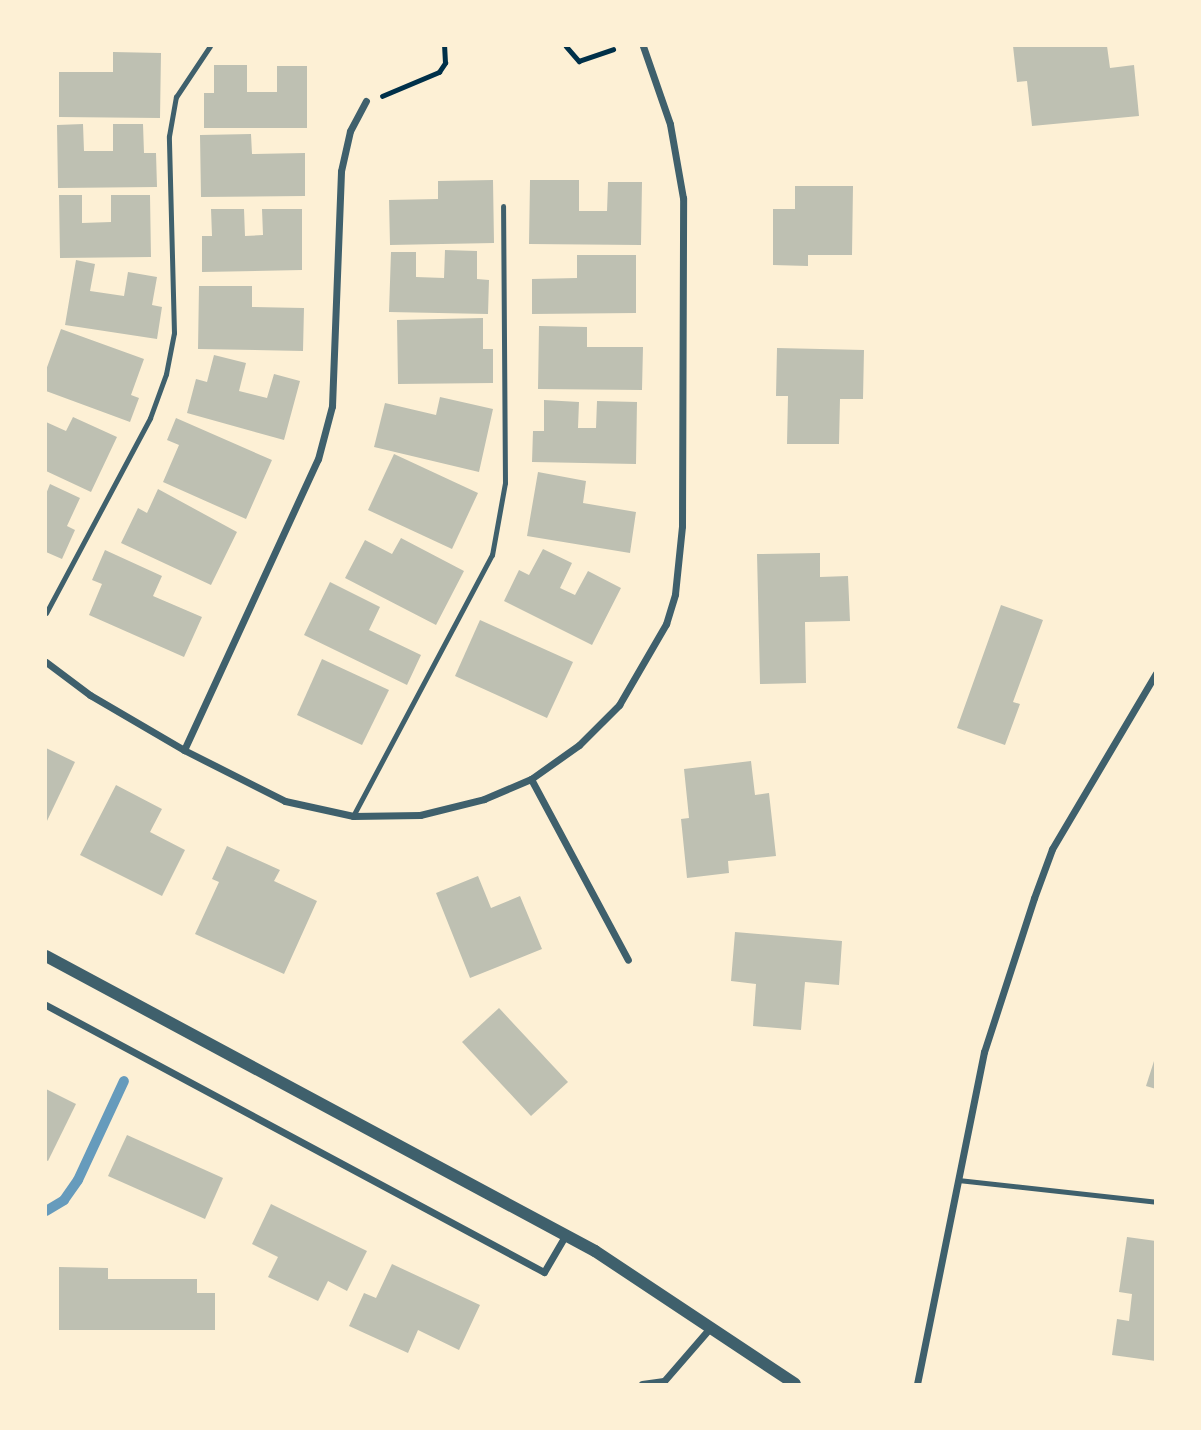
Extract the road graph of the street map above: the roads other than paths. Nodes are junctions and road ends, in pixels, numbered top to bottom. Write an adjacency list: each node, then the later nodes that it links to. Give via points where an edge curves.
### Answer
1 (210, 46): 5 (lane, via 176,97 169,136 174,333 166,374 150,418)
2 (643, 46): 9 (street, via 670,124 683,198 678,571 666,624 619,705 579,745)
3 (366, 101): 8 (street, via 350,131 341,171 332,406 318,459)
4 (503, 206): 10 (lane, via 505,483 492,555)
5 (46, 613)
6 (46, 662): 8 (street, via 90,695)
7 (1156, 673): 14 (street, via 1052,849 984,1052)
8 (184, 750): 10 (street, via 285,801)
9 (531, 779): 10 (street, via 484,799 420,815); 12 (street)
10 (353, 816)
11 (46, 956): 16 (street)
12 (628, 960)
13 (46, 1005): 16 (street, via 544,1272)
14 (958, 1180): 15 (lane); 20 (street)
15 (1156, 1202)
16 (565, 1236): 17 (street)
17 (709, 1329): 18 (street, via 664,1381); 19 (street)
18 (642, 1384)
19 (795, 1384)
20 (917, 1384)

